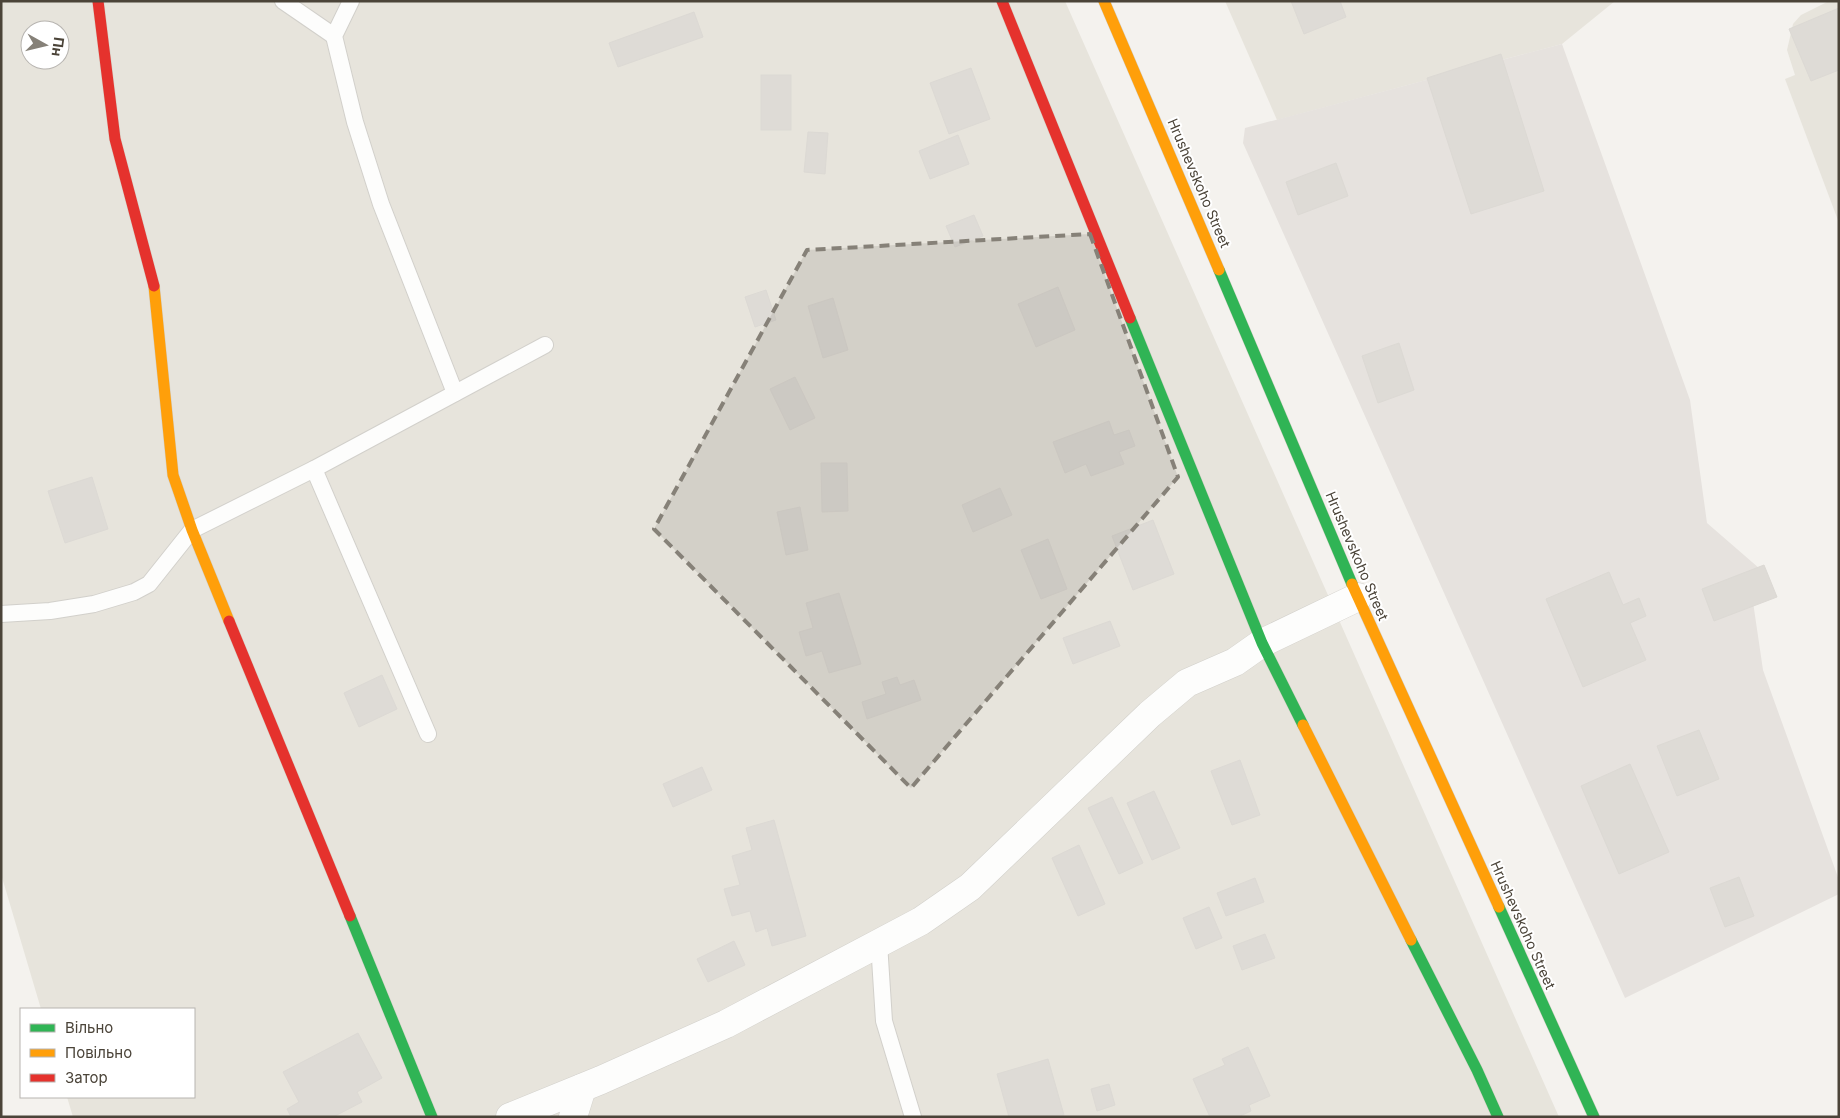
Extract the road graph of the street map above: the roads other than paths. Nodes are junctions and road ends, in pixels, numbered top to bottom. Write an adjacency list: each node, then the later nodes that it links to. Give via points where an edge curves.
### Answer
1 (98, 1): 10 (main road, via 115,139 154,287 173,475)
2 (283, 1): 6 (lane)
3 (351, 1): 6 (lane)
4 (1002, 1): 13 (main road)
5 (1104, 1): 11 (main road, Hrushevskoho Street)
6 (334, 36): 8 (lane, via 355,122 381,204)
7 (545, 344): 8 (lane)
8 (455, 393): 9 (lane)
9 (314, 469): 10 (lane); 14 (lane)
10 (192, 530): 12 (lane, via 149,584 134,592 94,604); 17 (main road)
11 (1358, 598): 13 (street); 22 (main road, Hrushevskoho Street)
12 (1, 614)
13 (1262, 642): 15 (street, via 1235,662 1187,683 1150,714 970,887 921,921); 21 (main road)
14 (428, 734)
15 (879, 943): 16 (street, via 726,1024); 20 (lane, via 884,1021)
16 (582, 1088): 18 (street); 19 (street)
17 (432, 1117)
18 (510, 1117)
19 (572, 1117)
20 (913, 1117)
21 (1498, 1117)
22 (1594, 1117)

